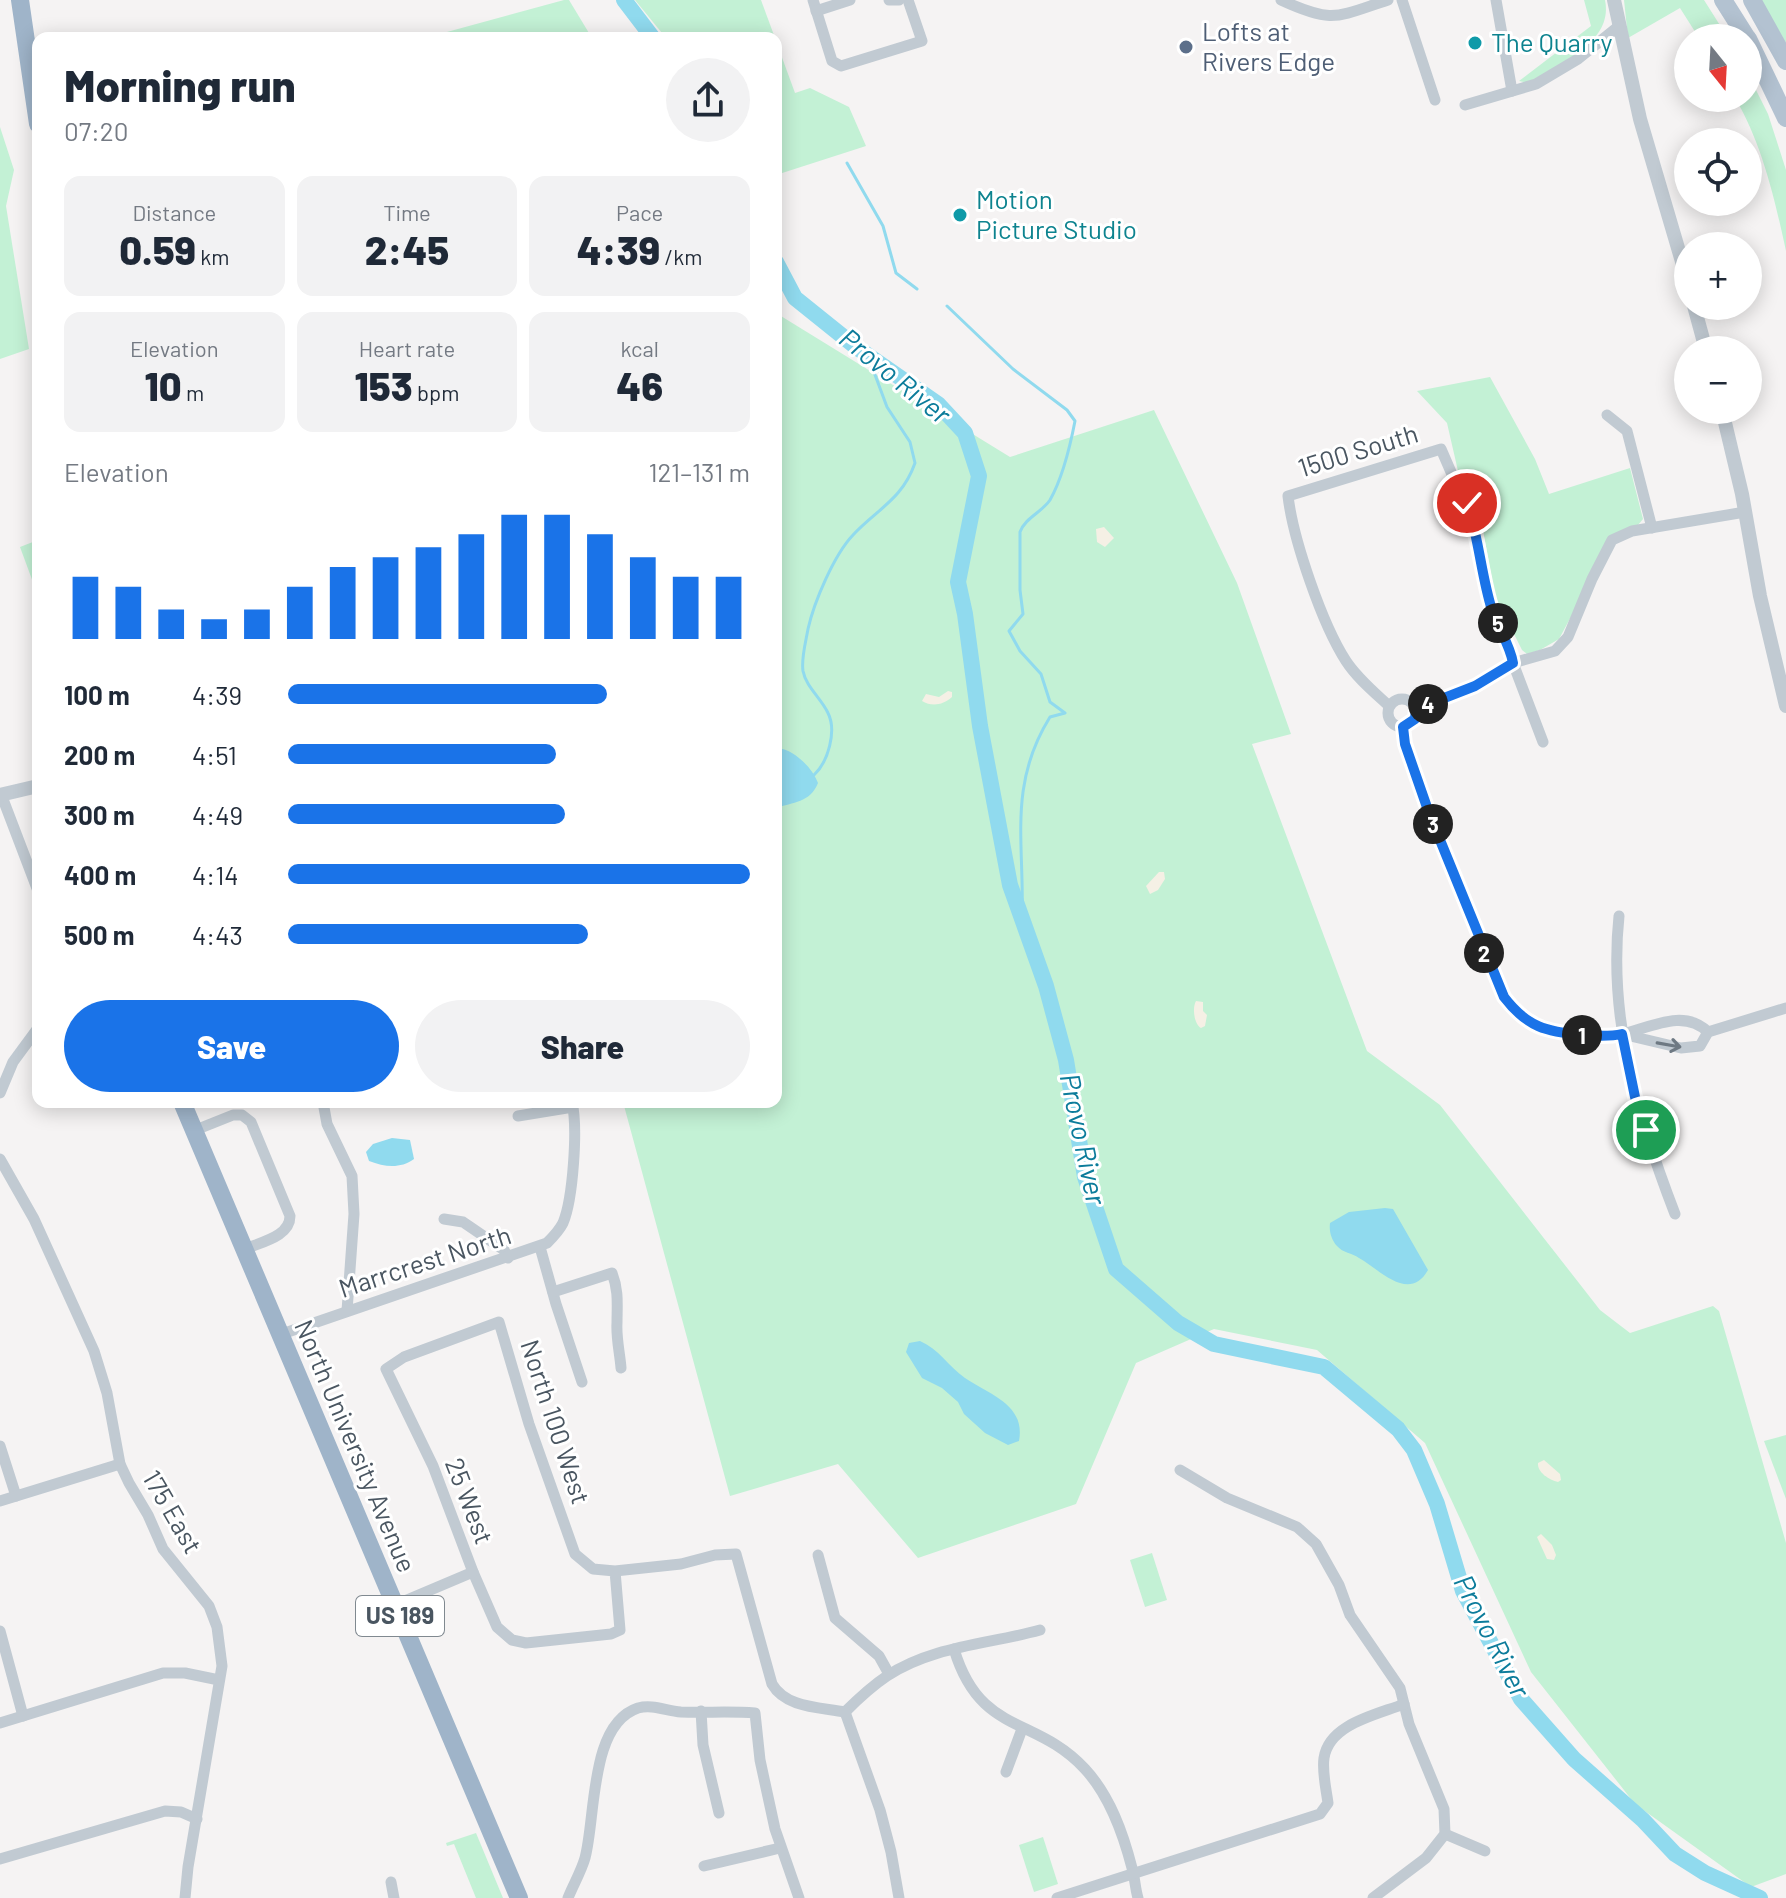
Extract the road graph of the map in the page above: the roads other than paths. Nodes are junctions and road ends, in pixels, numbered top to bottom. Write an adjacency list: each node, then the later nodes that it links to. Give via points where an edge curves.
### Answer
1 (10, 0): 17 (highway)
2 (20, 0): 17 (highway)
3 (850, 0): 14 (street)
4 (889, 0): 5 (street)
5 (899, 0)
6 (908, 0): 14 (street, via 922,41 841,66 832,61)
7 (1281, 0): 8 (street, via 1325,17)
8 (1388, 0)
9 (1402, 0): 22 (street)
10 (1496, 0): 21 (street)
11 (1614, 0): 16 (street)
12 (1723, 0): 15 (main road)
13 (1752, 0): 18 (main road)
14 (814, 5)
15 (1738, 24)
16 (1619, 26): 21 (street, via 1578,59 1536,84); 25 (street)
17 (28, 43): 20 (highway)
18 (1786, 61)
19 (1762, 68): 24 (main road)
20 (32, 75)
21 (1512, 91): 23 (street)
22 (1435, 100)
23 (1465, 105)
24 (1786, 118)
25 (1674, 234)
26 (1607, 415): 29 (street, via 1627,431)
27 (1725, 424): 28 (street)
28 (1745, 512): 29 (street); 32 (street)
29 (1652, 528): 30 (street, via 1612,540 1568,637 1555,651)
30 (1513, 663): 31 (street, 1500 South, via 1492,610 1474,525 1441,449 1288,496 1291,521 1330,632 1346,661); 33 (street, via 1475,686); 35 (street)
31 (1389, 706): 33 (street, via 1403,698); 34 (street, via 1390,722)
32 (1786, 706)
33 (1416, 709): 34 (street, via 1415,719)
34 (1403, 727): 42 (street, via 1429,813 1504,997 1517,1014 1551,1032)
35 (1543, 742)
36 (32, 787): 37 (street)
37 (0, 794): 38 (street)
38 (32, 876)
39 (1619, 916): 42 (street)
40 (1786, 1008): 41 (street)
41 (1708, 1032): 42 (street, via 1697,1021 1681,1020); 42 (street, one-way to 41, via 1681,1048 1700,1046)
42 (1622, 1034): 52 (street, via 1635,1097)
43 (32, 1036): 44 (street)
44 (0, 1093)
45 (184, 1108): 50 (highway, North University Avenue / US 189)
46 (324, 1108): 58 (street, via 352,1176)
47 (555, 1108): 49 (street)
48 (573, 1108): 54 (street, via 567,1211 560,1229)
49 (518, 1116)
50 (193, 1131): 55 (highway, North University Avenue / US 189); 55 (street, via 233,1115 251,1122 290,1224 285,1233)
51 (0, 1159): 64 (street, 175 East, via 34,1219 94,1351)
52 (1675, 1214)
53 (444, 1219): 56 (street, via 463,1222)
54 (540, 1247): 56 (street, Marrcrest North); 57 (street)
55 (243, 1250): 60 (highway, North University Avenue / US 189)
56 (508, 1258): 58 (street, Marrcrest North)
57 (553, 1292): 61 (street, via 612,1273); 62 (street)
58 (347, 1311): 60 (street, Marrcrest North)
59 (499, 1322): 69 (street, North 100 West, via 575,1554 599,1571); 70 (street, 25 West, via 404,1357 386,1369 433,1466)
60 (279, 1335): 71 (highway, North University Avenue / US 189)
61 (621, 1368)
62 (582, 1382)
63 (0, 1446): 66 (street)
64 (120, 1464): 66 (street); 76 (street, 175 East, via 163,1549 209,1606 221,1652)
65 (1180, 1470): 77 (street, via 1308,1535 1323,1554 1350,1615 1400,1688)
66 (16, 1496): 67 (street)
67 (0, 1501)
68 (818, 1555): 75 (street, via 835,1618 879,1656)
69 (615, 1571): 70 (street, 25 West, via 620,1630 517,1642 497,1627); 79 (street, via 736,1554 777,1693 790,1702)
70 (473, 1572): 71 (street)
71 (395, 1605): 95 (highway, North University Avenue / US 189)
72 (1040, 1630): 74 (street)
73 (0, 1631): 80 (street)
74 (954, 1649): 75 (street); 82 (street, via 977,1696)
75 (889, 1674): 79 (street)
76 (219, 1680): 80 (street, via 163,1673); 85 (street, 175 East)
77 (1404, 1704): 86 (street, via 1444,1809); 91 (street, via 1331,1738 1323,1762 1328,1803 1320,1814)
78 (701, 1711): 84 (street); 87 (street, via 755,1713); 96 (street, via 642,1707 612,1731 599,1762 585,1859)
79 (845, 1712): 98 (street, via 880,1810)
80 (23, 1716): 81 (street)
81 (0, 1723)
82 (1022, 1729): 83 (street); 91 (street, via 1061,1748 1093,1778 1112,1809)
83 (1006, 1772)
84 (719, 1813)
85 (197, 1819): 89 (street, via 165,1811); 93 (street, 175 East)
86 (1445, 1834): 88 (street); 101 (street, via 1426,1858)
87 (780, 1848): 90 (street); 97 (street)
88 (1485, 1851)
89 (0, 1859)
90 (704, 1866)
91 (1133, 1871): 99 (street); 100 (street)
92 (391, 1882): 94 (street)
93 (185, 1898)
94 (394, 1898)
95 (519, 1898)
96 (568, 1898)
97 (799, 1898)
98 (899, 1898)
99 (1057, 1898)
100 (1138, 1898)
101 (1373, 1898)

